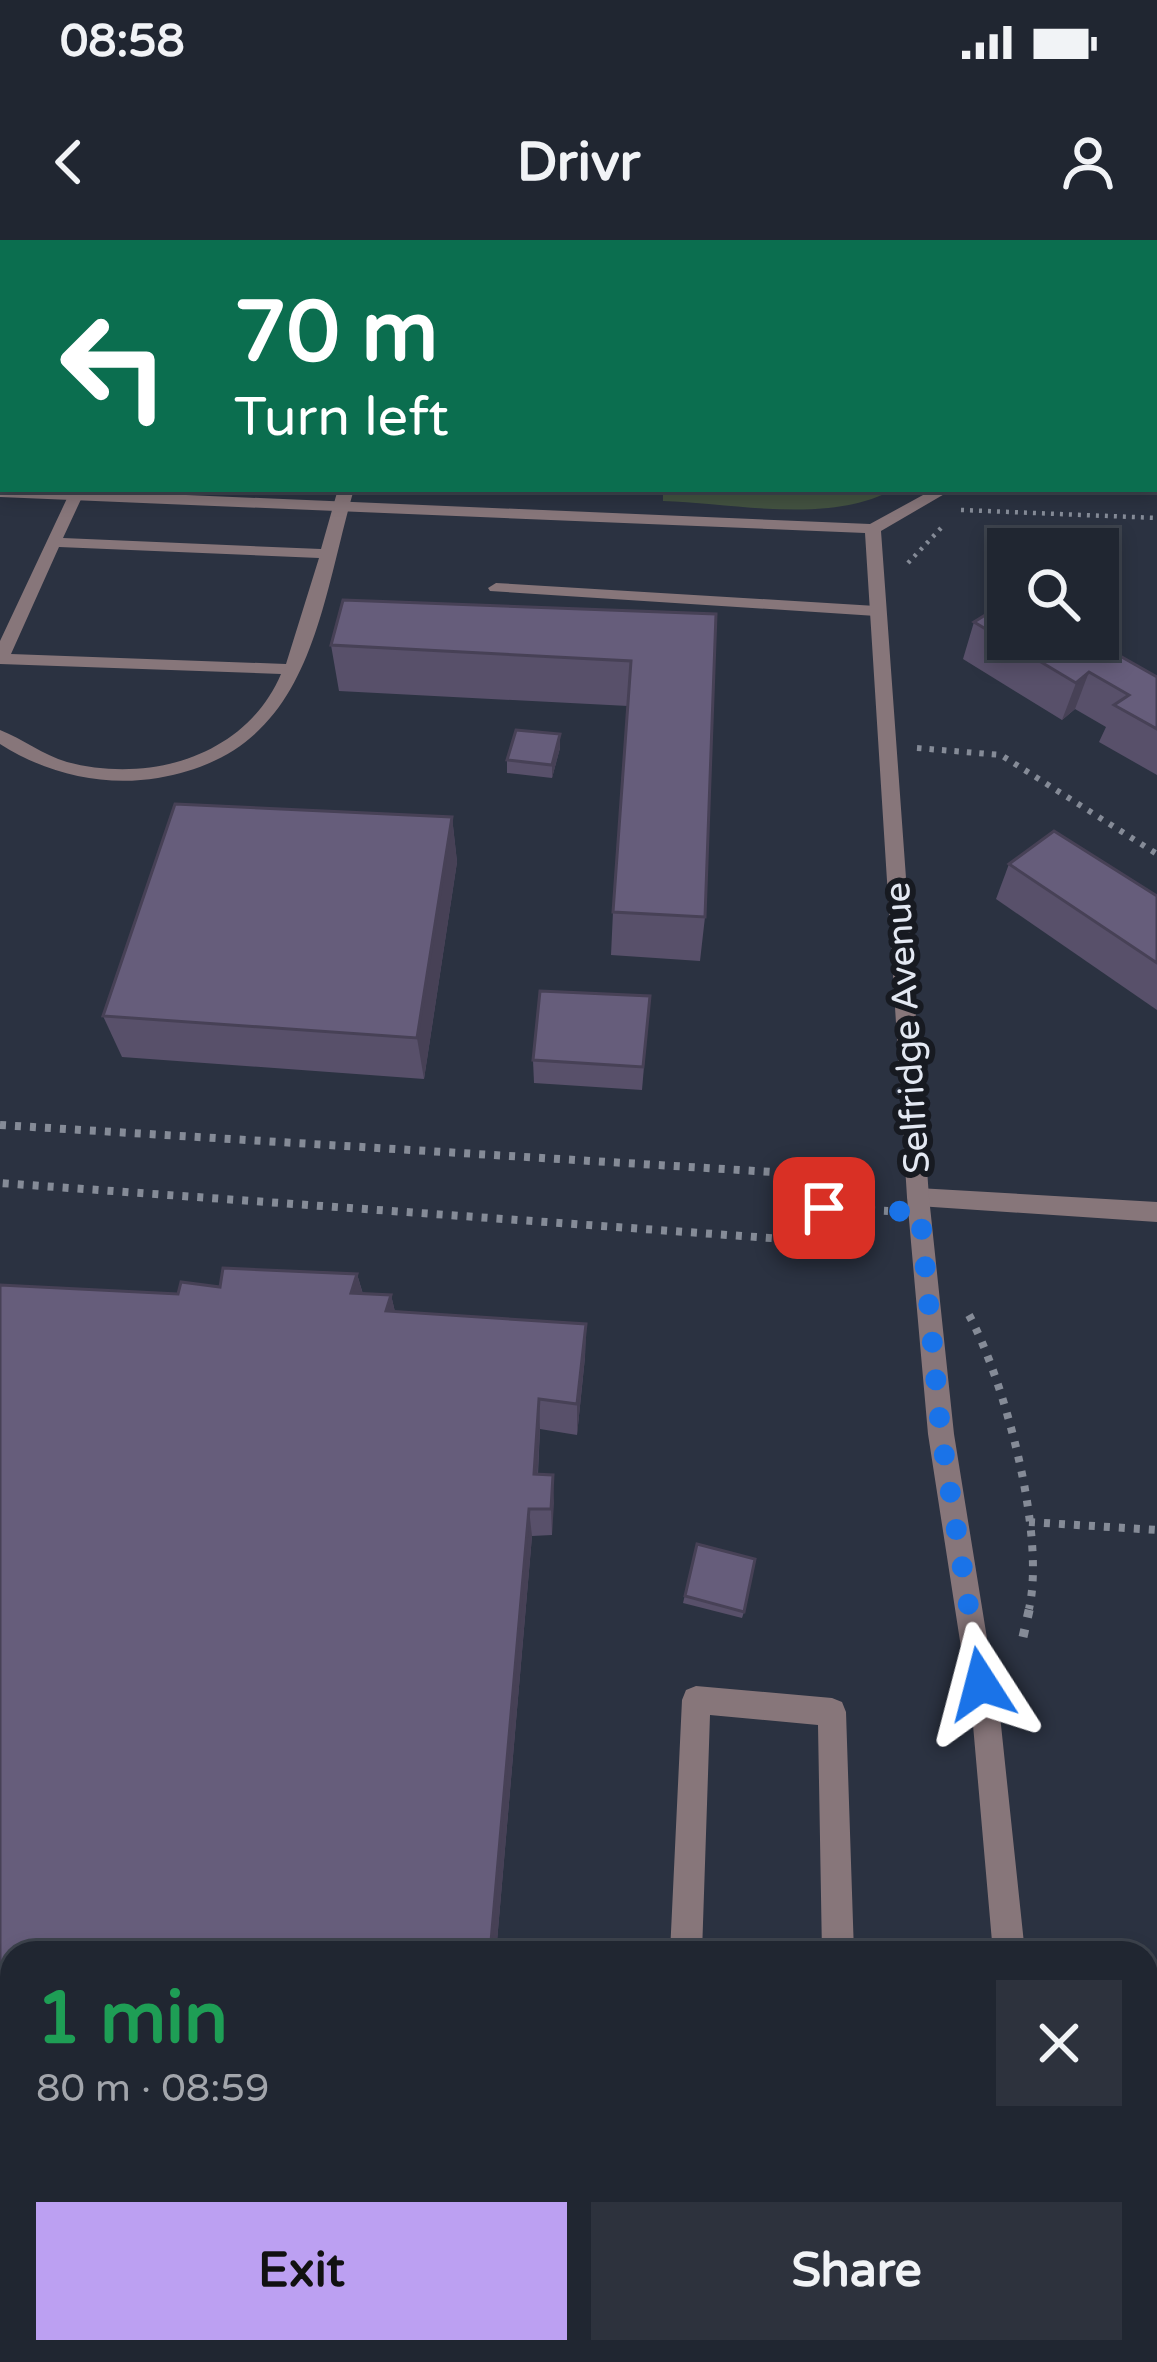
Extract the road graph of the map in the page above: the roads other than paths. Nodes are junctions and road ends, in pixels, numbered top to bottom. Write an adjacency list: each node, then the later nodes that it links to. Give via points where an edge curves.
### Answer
1 (0, 492): 3 (street)
2 (940, 492): 5 (street)
3 (74, 495): 4 (street); 6 (street)
4 (343, 497): 5 (street); 7 (street)
5 (873, 529): 9 (street, Selfridge Avenue)
6 (58, 542): 7 (street); 10 (street, via 0,658)
7 (325, 554): 10 (street)
8 (496, 588): 9 (street)
9 (876, 610): 12 (street, Selfridge Avenue)
10 (291, 669): 11 (street, via 259,726 174,768 90,776 23,755)
11 (0, 736)
12 (919, 1204): 13 (street); 16 (street, Selfridge Avenue)
13 (1157, 1212)
14 (686, 1941): 15 (street, via 696,1700 832,1712)
15 (838, 1941)
16 (1008, 1941)

